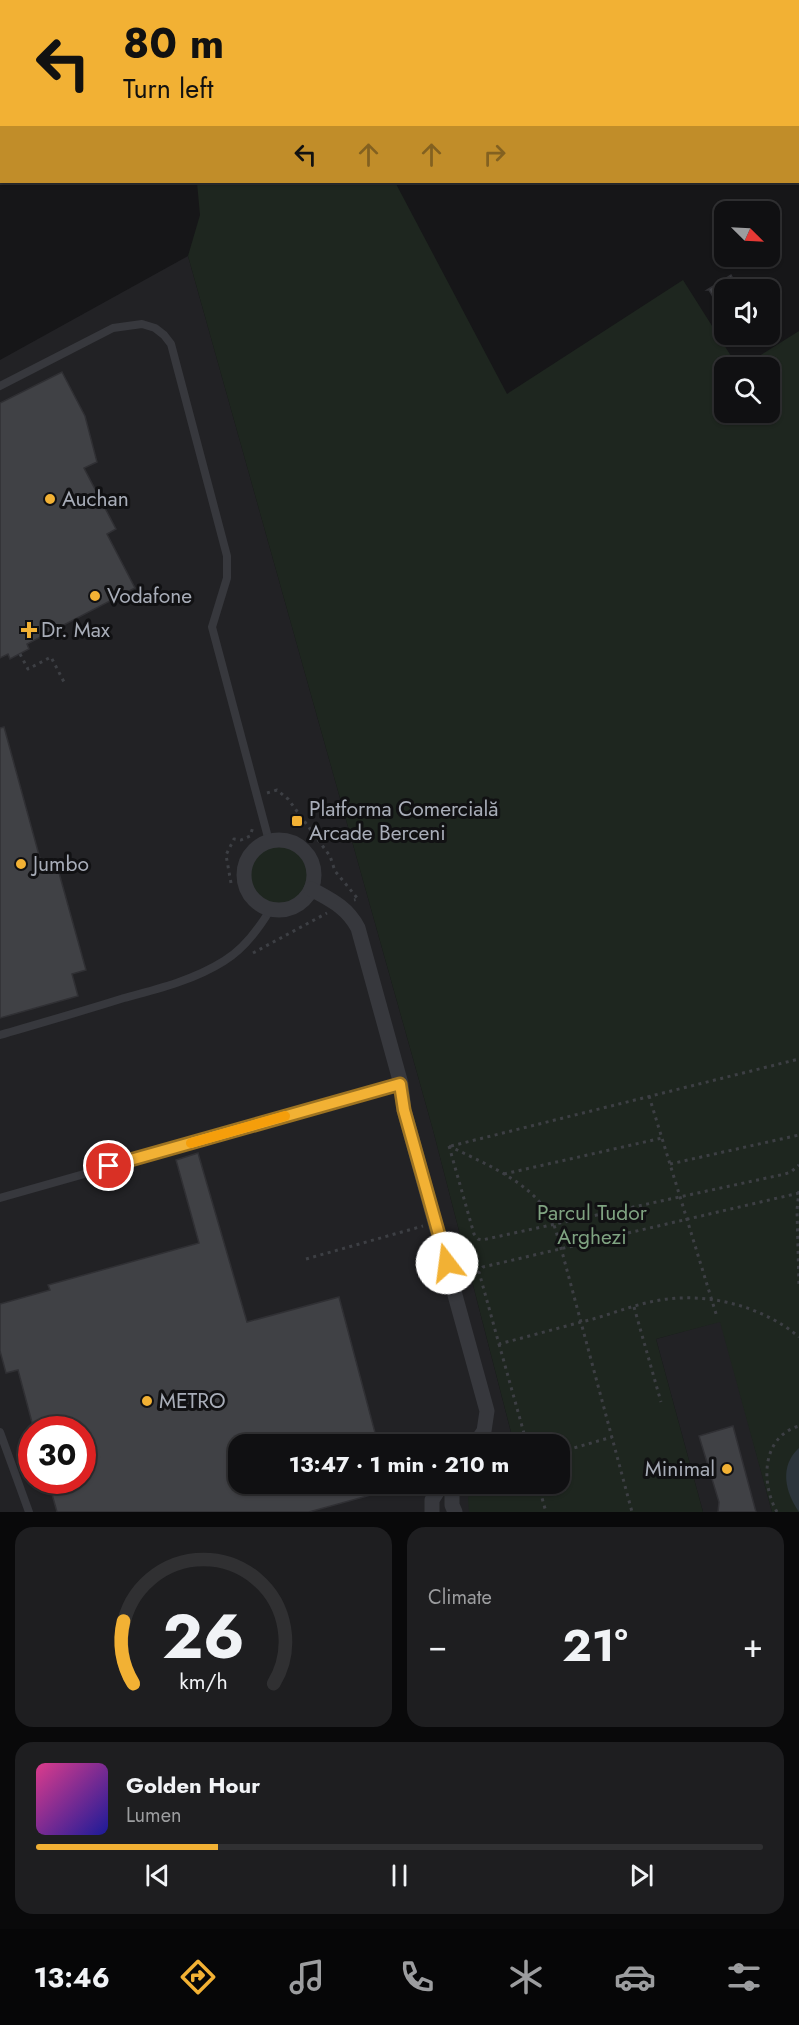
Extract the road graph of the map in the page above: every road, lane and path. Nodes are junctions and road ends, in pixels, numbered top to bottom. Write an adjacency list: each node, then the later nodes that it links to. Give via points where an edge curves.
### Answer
1 (0, 386): 4 (lane, via 113,327 142,324 155,328 171,344 227,556 227,578 212,627)
2 (20, 654): 3 (path, via 28,669 51,657)
3 (64, 682)
4 (257, 796): 6 (lane); 9 (path, via 277,790 288,799 330,856 335,871 358,898)
5 (254, 823): 7 (path, via 250,836 234,839 226,855)
6 (269, 841): 8 (street, via 289,841 305,852 314,869); 10 (street, via 252,851 243,873 252,899)
7 (231, 883)
8 (311, 889): 9 (street); 10 (street, via 290,909)
9 (341, 906): 11 (path, via 253,954); 14 (street, via 358,928)
10 (270, 910): 11 (lane)
11 (244, 945): 12 (lane, via 223,962 175,984)
12 (0, 1035)
13 (799, 1059): 15 (path)
14 (400, 1084): 24 (lane); 40 (street, via 487,1411)
15 (649, 1096): 17 (path); 18 (path)
16 (799, 1136): 19 (path)
17 (662, 1138): 19 (path); 21 (path)
18 (449, 1146): 21 (path); 26 (path, via 475,1237 485,1239)
19 (670, 1164): 23 (path)
20 (799, 1165): 23 (path, via 785,1174)
21 (504, 1174): 26 (path, via 536,1198)
22 (799, 1193): 25 (path); 30 (path)
23 (680, 1196): 25 (path); 26 (path)
24 (0, 1198)
25 (687, 1219): 28 (path); 31 (path)
26 (554, 1224): 28 (path)
27 (419, 1227): 29 (path)
28 (561, 1248): 34 (path); 36 (path, via 480,1269)
29 (306, 1259)
30 (799, 1287)
31 (711, 1299): 32 (path, via 665,1300); 33 (path); 35 (path, via 760,1313)
32 (634, 1307): 34 (path); 37 (path)
33 (717, 1317)
34 (581, 1322): 36 (path); 42 (path)
35 (799, 1337)
36 (499, 1344): 41 (path)
37 (661, 1402)
38 (799, 1426): 52 (path, via 785,1433 769,1456 767,1482)
39 (0, 1432): 47 (lane)
40 (482, 1434)
41 (524, 1434)
42 (612, 1437): 43 (path); 51 (path)
43 (570, 1449)
44 (436, 1494): 48 (street)
45 (452, 1494): 49 (street)
46 (541, 1494): 50 (path)
47 (29, 1512)
48 (432, 1512)
49 (455, 1512)
50 (546, 1512)
51 (632, 1512)
52 (777, 1512)

